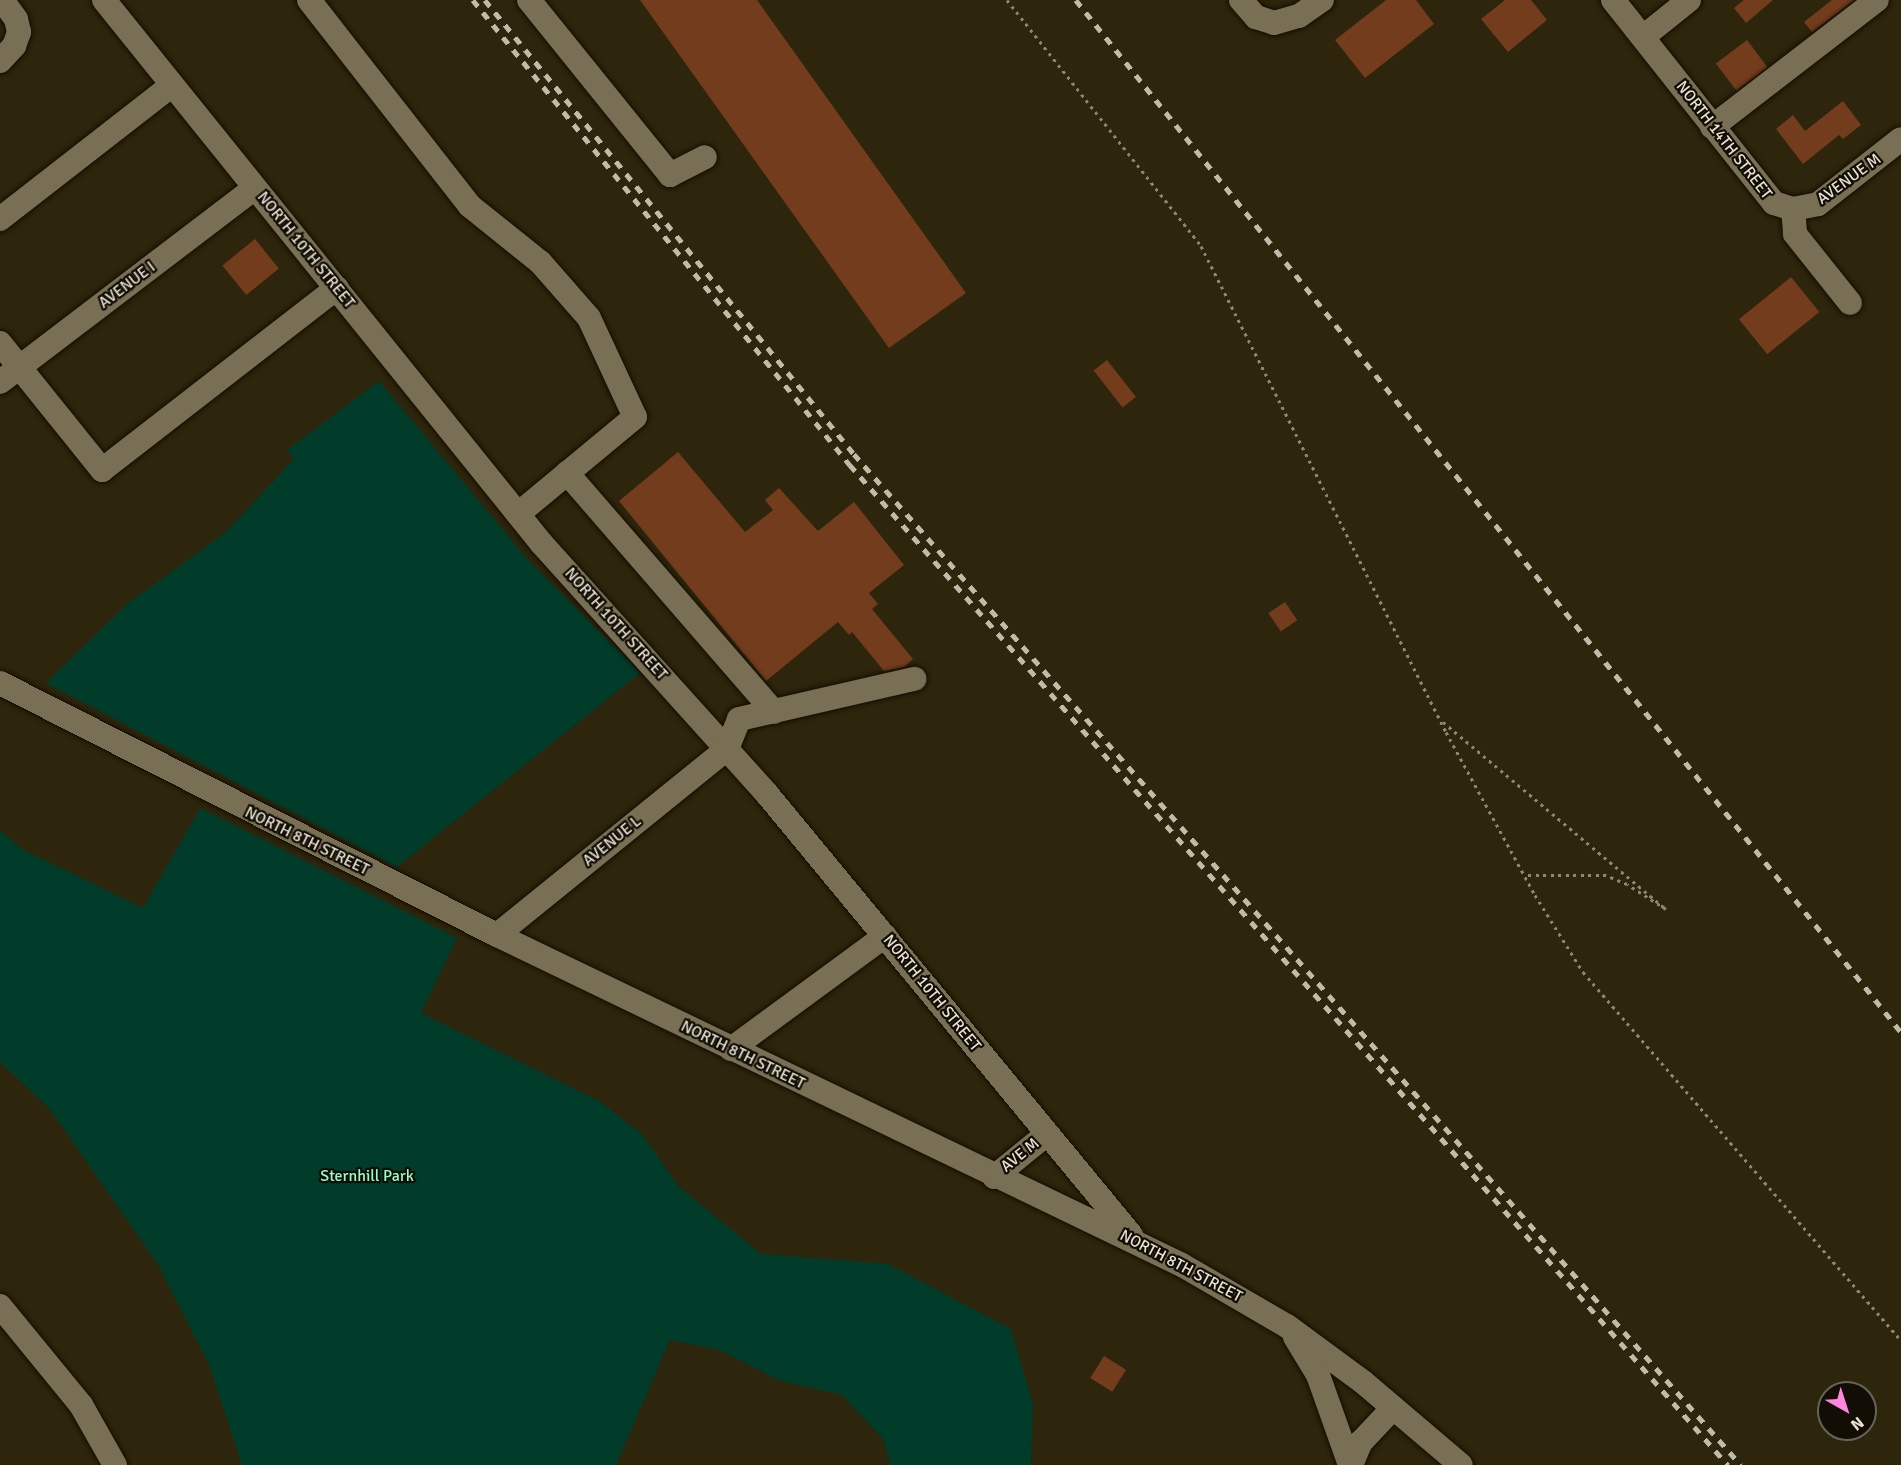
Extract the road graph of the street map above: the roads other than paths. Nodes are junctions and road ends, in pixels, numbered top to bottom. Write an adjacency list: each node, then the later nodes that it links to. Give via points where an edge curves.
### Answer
1 (2, 0): 11 (street, via 16,19 19,32 14,46)
2 (104, 0): 12 (street, NORTH 10TH STREET)
3 (309, 0): 24 (street, via 470,206 540,262 589,318 635,417)
4 (529, 0): 15 (street, via 669,175)
5 (1240, 0): 6 (street, via 1256,17 1274,23 1299,16)
6 (1322, 0)
7 (1613, 0): 10 (street, NORTH 14TH STREET)
8 (1689, 0): 10 (street)
9 (1877, 0): 13 (street)
10 (1643, 37): 13 (street, NORTH 14TH STREET)
11 (0, 61)
12 (172, 85): 16 (street, NORTH 10TH STREET); 18 (street)
13 (1712, 127): 17 (street, NORTH 14TH STREET, via 1766,197)
14 (1901, 140): 17 (street, AVENUE M, via 1818,204)
15 (705, 157)
16 (255, 188): 19 (street, NORTH 10TH STREET); 22 (street, AVENUE I)
17 (1793, 209): 20 (street, NORTH 14TH STREET, via 1795,234)
18 (0, 219)
19 (337, 288): 22 (street, via 102,470); 25 (street, NORTH 10TH STREET)
20 (1850, 303)
21 (0, 343): 22 (street)
22 (20, 367): 23 (street, AVENUE I)
23 (0, 382)
24 (567, 473): 25 (street); 28 (street)
25 (518, 514): 29 (street, NORTH 10TH STREET)
26 (914, 679): 28 (street)
27 (0, 683): 30 (street, NORTH 8TH STREET)
28 (774, 712): 29 (street, via 739,719)
29 (728, 749): 30 (street, AVENUE L); 31 (street, NORTH 10TH STREET)
30 (497, 934): 32 (street, NORTH 8TH STREET)
31 (885, 936): 32 (street); 33 (street, NORTH 10TH STREET)
32 (731, 1049): 34 (street, NORTH 8TH STREET)
33 (1047, 1134): 34 (street, AVE M); 35 (street, NORTH 10TH STREET)
34 (994, 1176): 35 (street, NORTH 8TH STREET)
35 (1137, 1241): 37 (street, NORTH 8TH STREET)
36 (0, 1306): 39 (street, via 81,1405)
37 (1287, 1326): 38 (street, NORTH 8TH STREET); 40 (street, via 1318,1375)
38 (1393, 1408): 40 (street, via 1361,1442); 41 (street, NORTH 8TH STREET)
39 (115, 1465)
40 (1350, 1465)
41 (1461, 1465)

